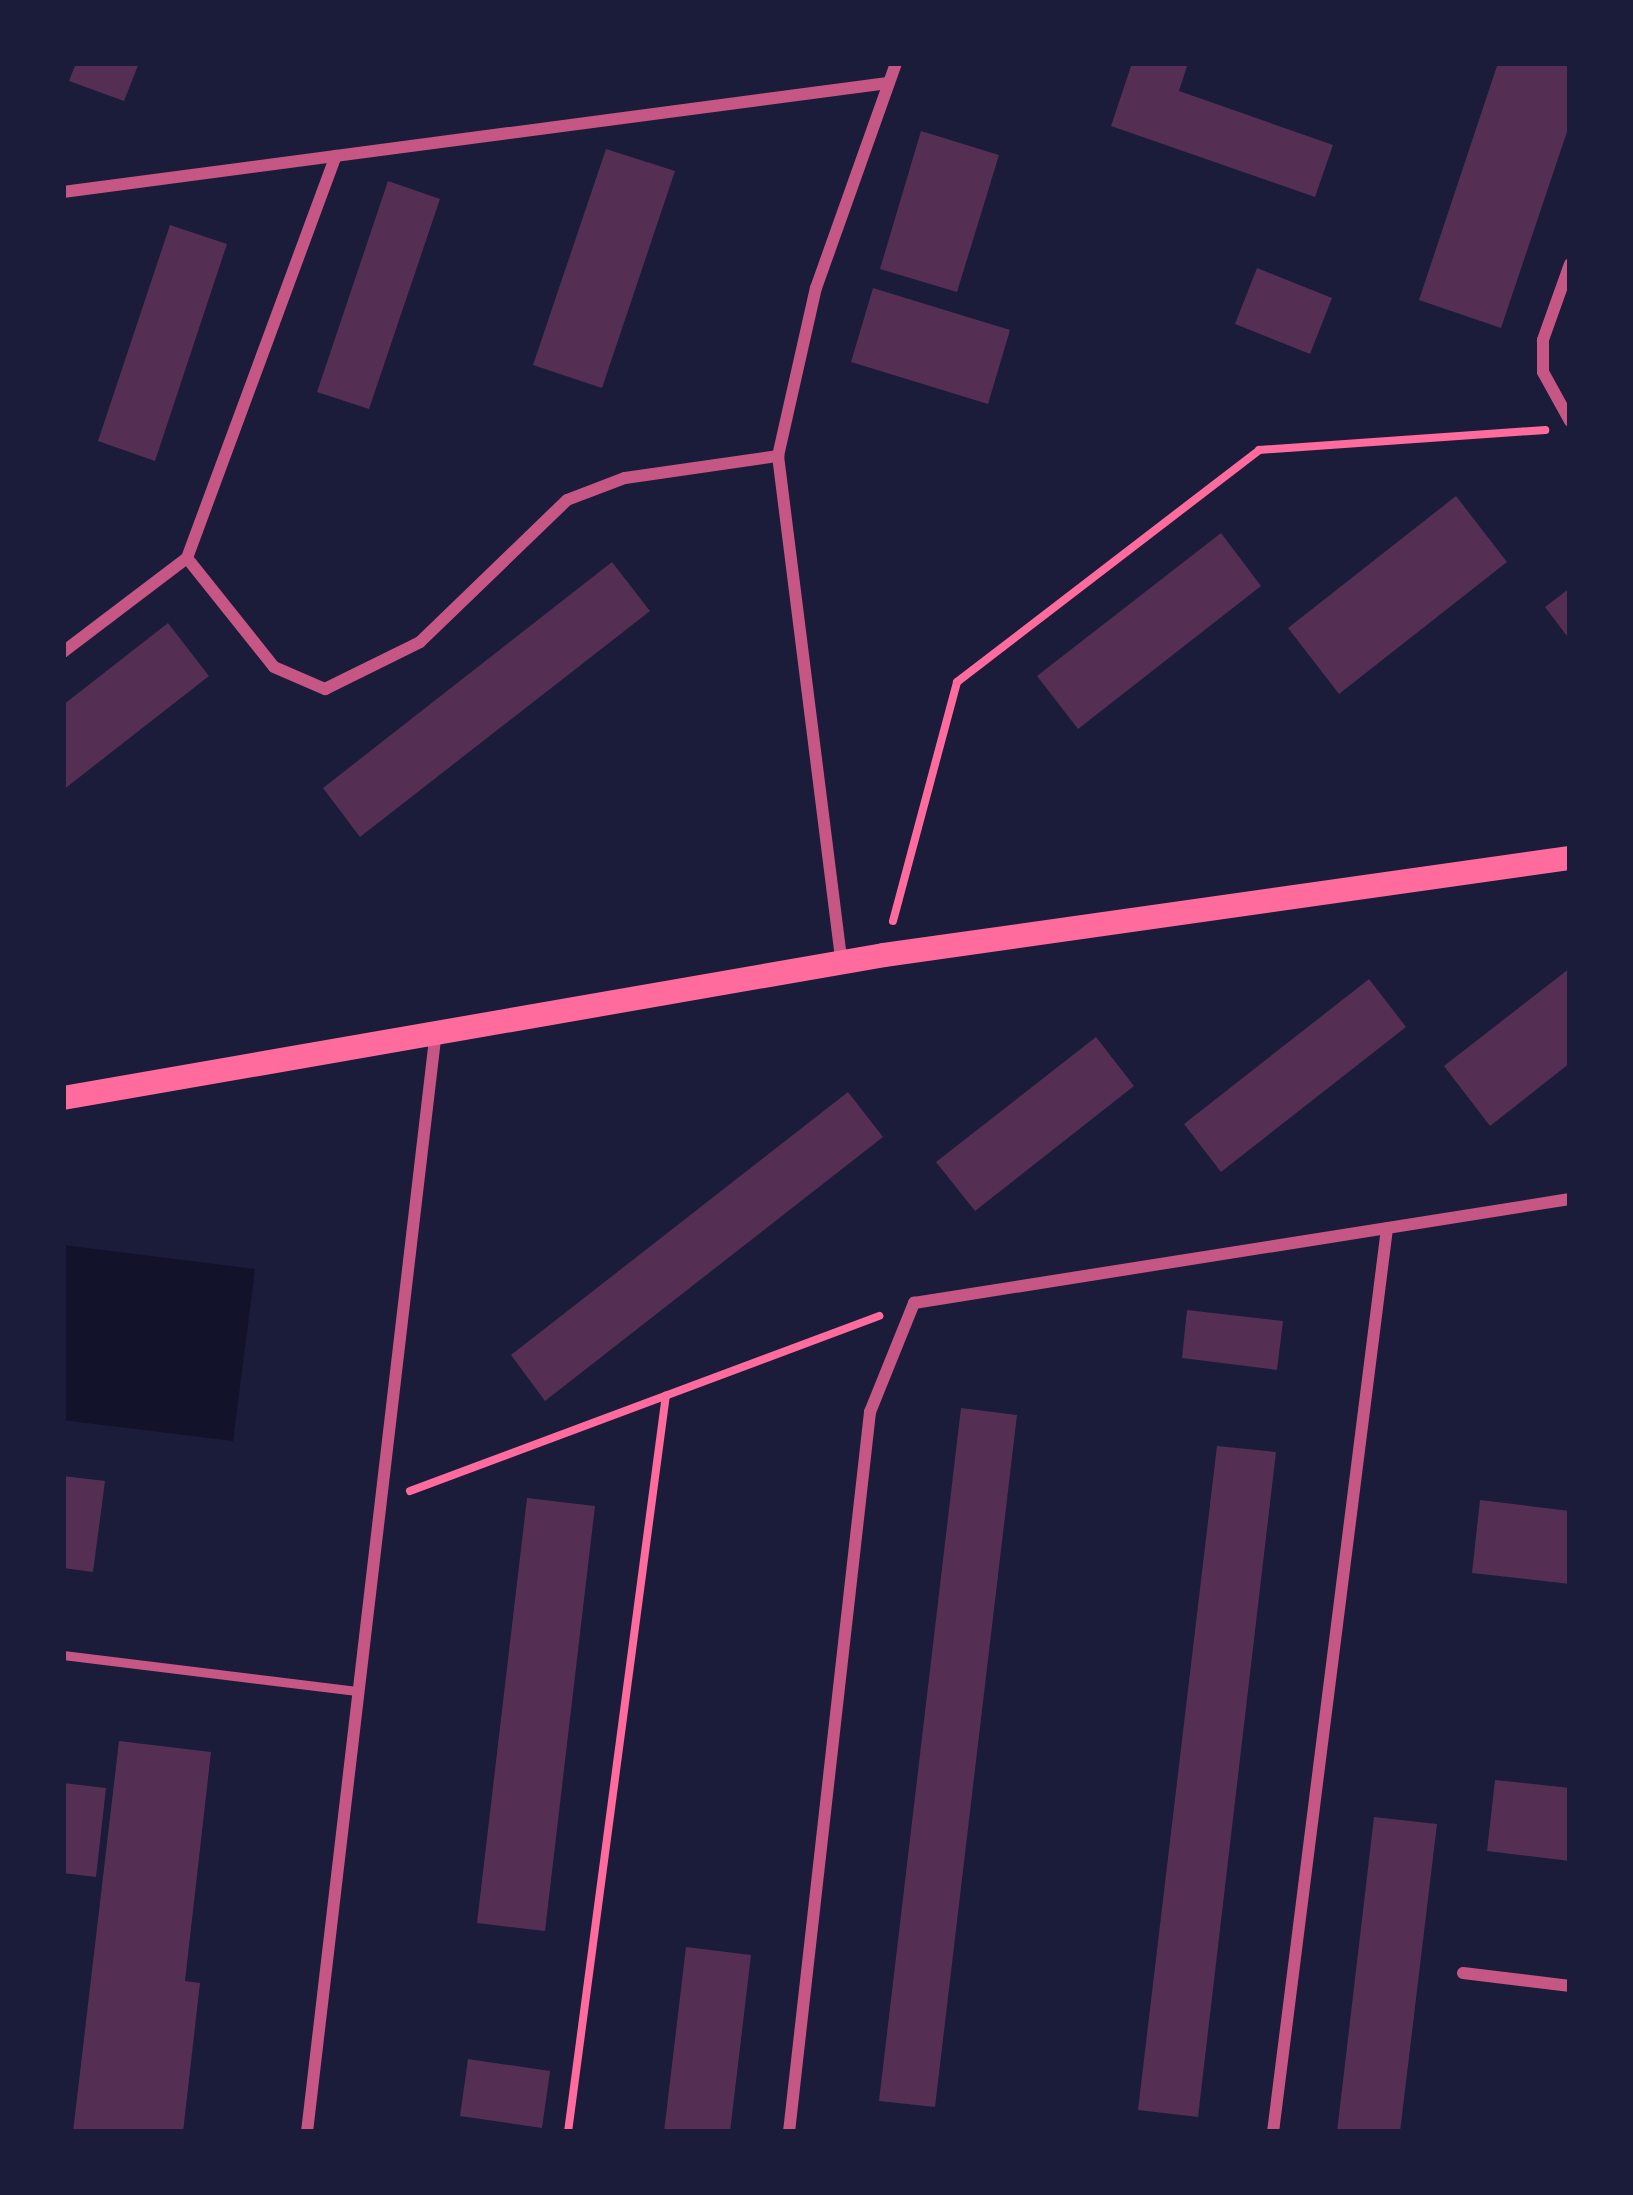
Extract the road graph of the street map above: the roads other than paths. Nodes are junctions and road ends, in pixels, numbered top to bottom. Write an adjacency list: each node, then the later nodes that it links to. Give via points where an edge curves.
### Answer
1 (896, 63): 2 (street)
2 (888, 83): 3 (street); 7 (street, via 816,288)
3 (336, 156): 4 (street); 8 (street)
4 (63, 192)
5 (1570, 264): 6 (street, via 1543,372)
6 (1570, 425)
7 (778, 455): 8 (street, via 625,478 567,500 420,642 325,689 274,667); 11 (street)
8 (187, 558): 9 (street)
9 (63, 652)
10 (1570, 858): 11 (main road)
11 (842, 967): 12 (main road)
12 (435, 1039): 13 (main road); 17 (street)
13 (63, 1098)
14 (1570, 1199): 15 (street)
15 (1387, 1228): 21 (street, via 914,1303 864,1412); 22 (street)
16 (63, 1654): 17 (lane)
17 (356, 1691): 20 (street)
18 (1463, 1973): 19 (street)
19 (1570, 1986)
20 (308, 2132)
21 (789, 2132)
22 (1273, 2132)

